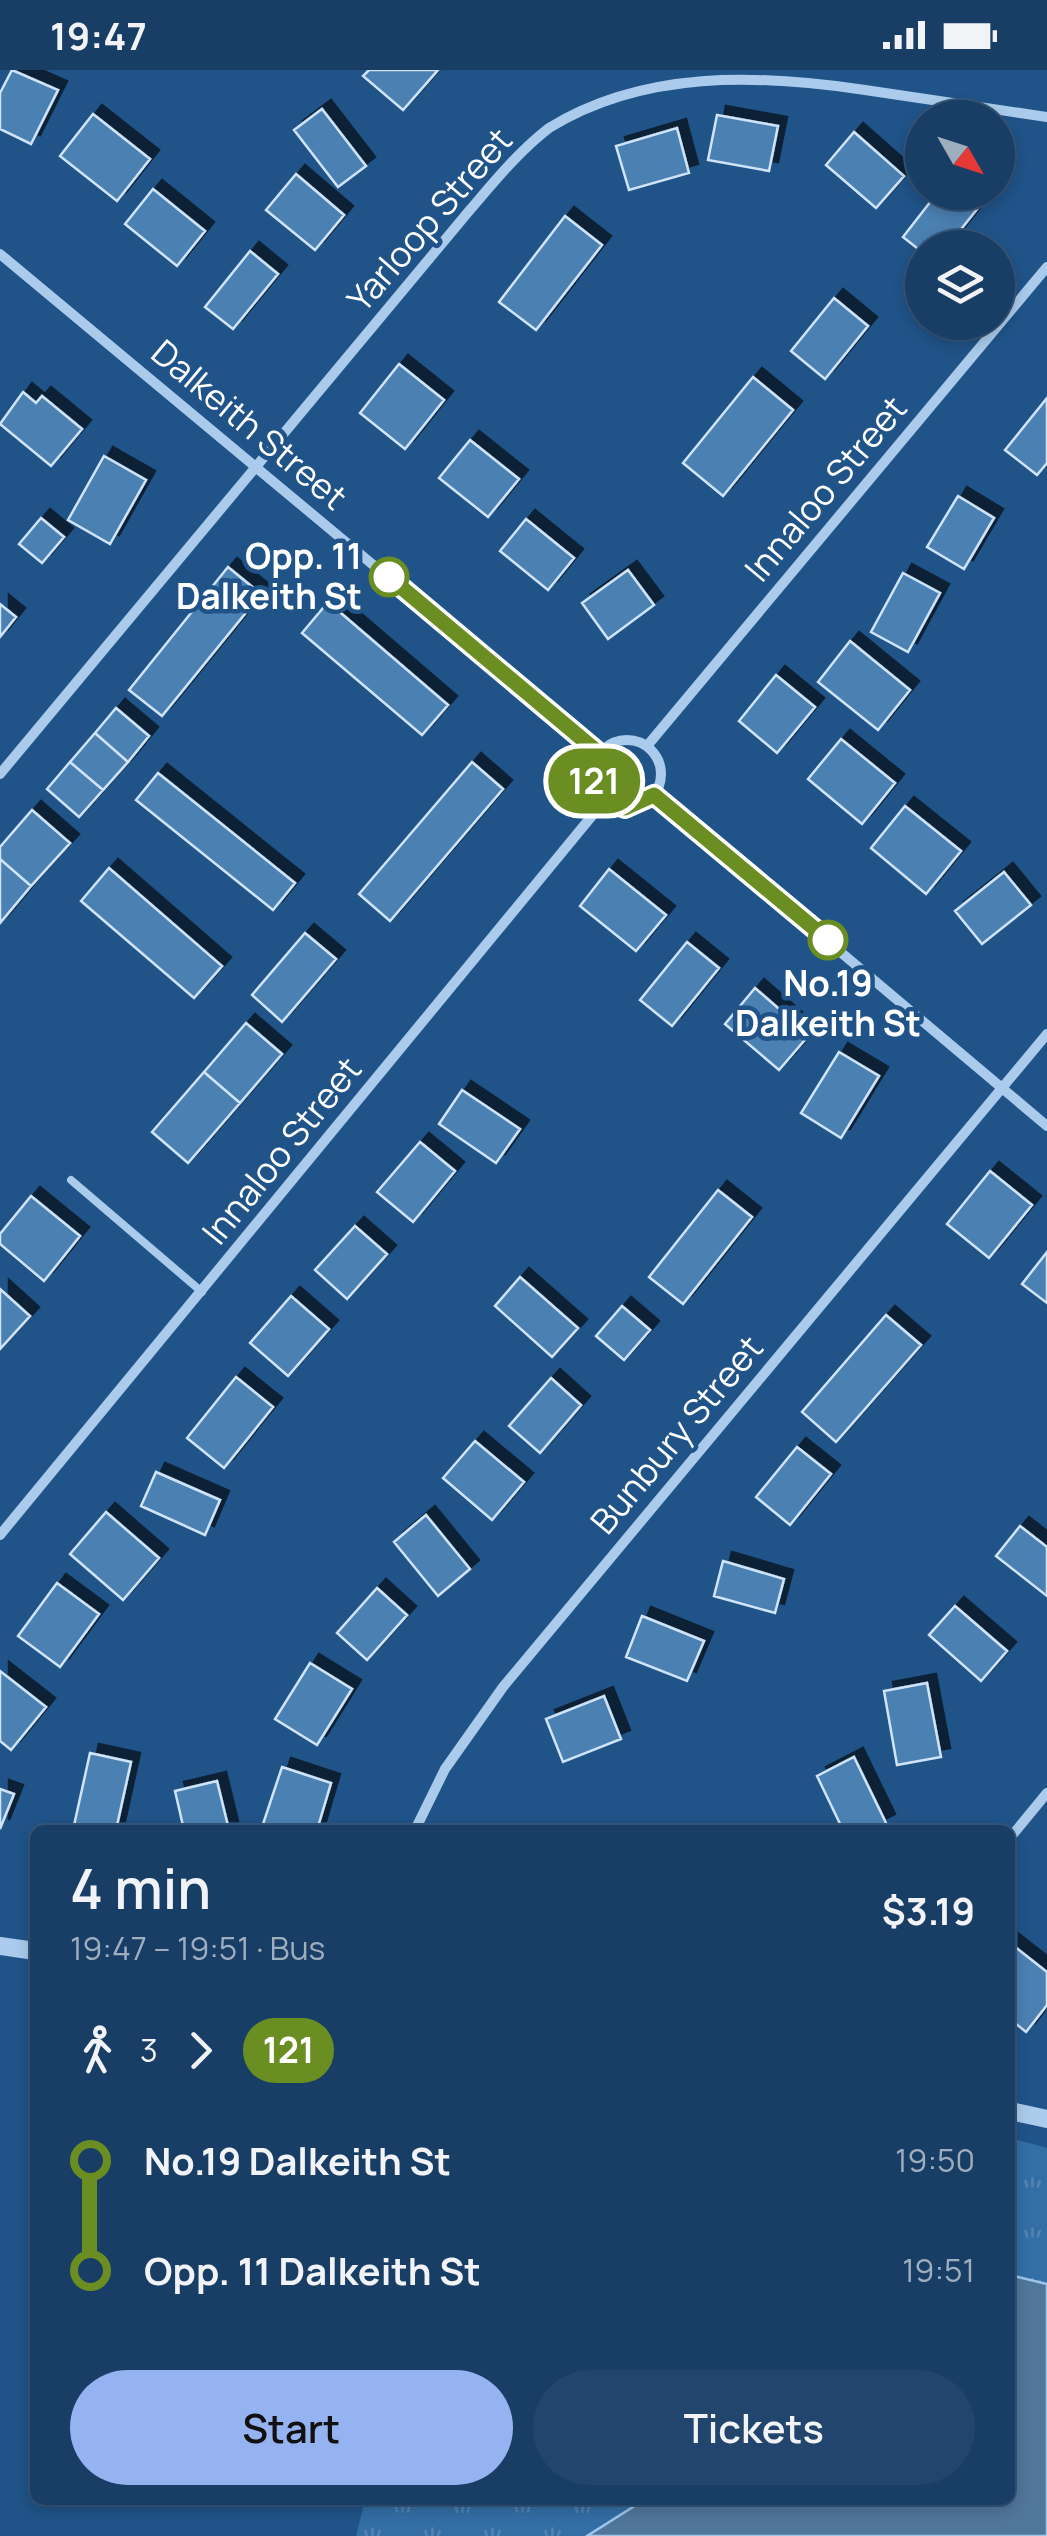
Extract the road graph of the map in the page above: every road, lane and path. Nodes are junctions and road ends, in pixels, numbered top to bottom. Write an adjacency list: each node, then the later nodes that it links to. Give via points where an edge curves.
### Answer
1 (1047, 117): 4 (street, Yarloop Street, via 743,74 665,79 594,102 550,127 510,164)
2 (0, 254): 4 (street, Dalkeith Street)
3 (1047, 267): 5 (street, Innaloo Street)
4 (257, 468): 6 (street, Dalkeith Street); 7 (street, Yarloop Street)
5 (647, 746): 6 (street, via 625,740); 8 (street, via 660,764)
6 (600, 754): 9 (street, via 594,780)
7 (0, 774)
8 (654, 795): 9 (street, via 625,808); 11 (street)
9 (605, 800): 14 (street, Innaloo Street)
10 (1047, 1034): 11 (street)
11 (1002, 1088): 12 (street); 17 (street, Bunbury Street, via 472,1726)
12 (1047, 1126)
13 (71, 1180): 14 (lane)
14 (202, 1292): 15 (street, Innaloo Street)
15 (0, 1535)
16 (1047, 1793): 18 (street)
17 (418, 1825)
18 (1015, 1832)
19 (0, 1946): 20 (street)
20 (30, 1950)
21 (1015, 2111): 22 (street)
22 (1047, 2118)

